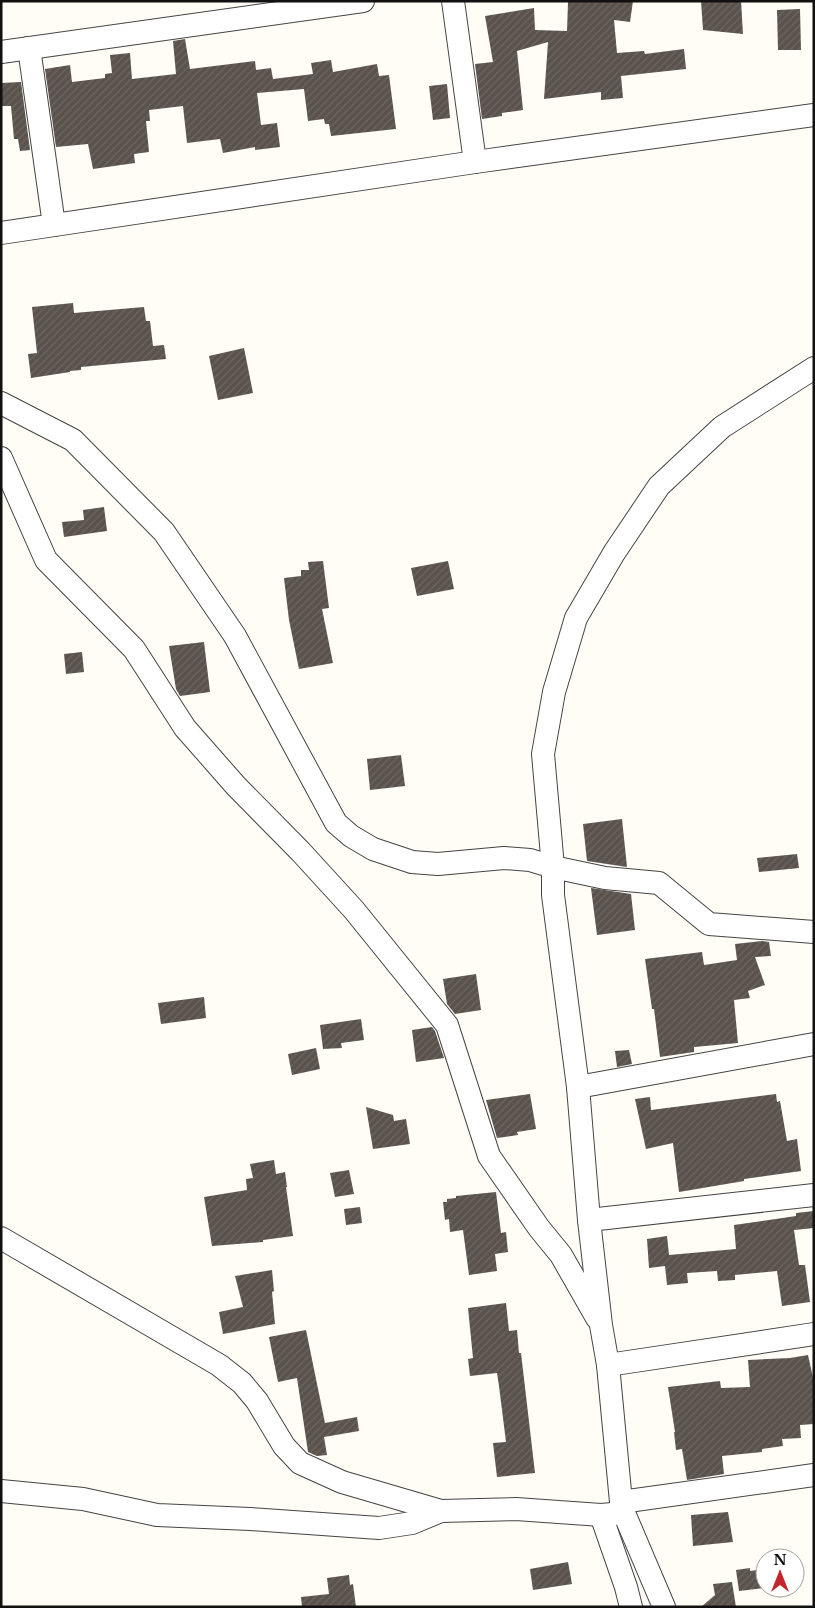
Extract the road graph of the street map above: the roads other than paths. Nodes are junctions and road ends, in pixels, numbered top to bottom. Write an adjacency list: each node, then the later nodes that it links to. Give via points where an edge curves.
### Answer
1 (362, 1): 3 (street)
2 (453, 1): 6 (street)
3 (29, 48): 4 (street); 7 (street)
4 (1, 52)
5 (814, 115): 6 (street)
6 (476, 162): 7 (street)
7 (54, 225): 8 (street)
8 (1, 233)
9 (814, 368): 12 (street, via 722,427 659,486 576,618 554,692 543,754)
10 (1, 404): 12 (street, via 73,440 164,532 235,636 336,823 351,836 373,849 412,862 438,864 504,858 530,860)
11 (1, 458): 19 (street, via 46,560 134,649 185,728 354,910 447,1025 489,1156 561,1255)
12 (553, 867): 13 (street, via 605,878 659,883 709,924); 15 (street, via 553,895)
13 (814, 932)
14 (814, 1044): 15 (street)
15 (578, 1087): 17 (street)
16 (814, 1196): 17 (street)
17 (589, 1220): 19 (street)
18 (1, 1238): 25 (street, via 219,1365 242,1383 257,1401 284,1446 300,1463 342,1482)
19 (601, 1325): 21 (street)
20 (814, 1334): 21 (street)
21 (608, 1365): 24 (street)
22 (814, 1475): 24 (street)
23 (1, 1491): 25 (street, via 83,1499 157,1515 379,1528 412,1523)
24 (622, 1508): 26 (street); 28 (street)
25 (441, 1511): 26 (street, via 516,1510)
26 (601, 1515): 27 (street)
27 (631, 1607)
28 (664, 1607)

